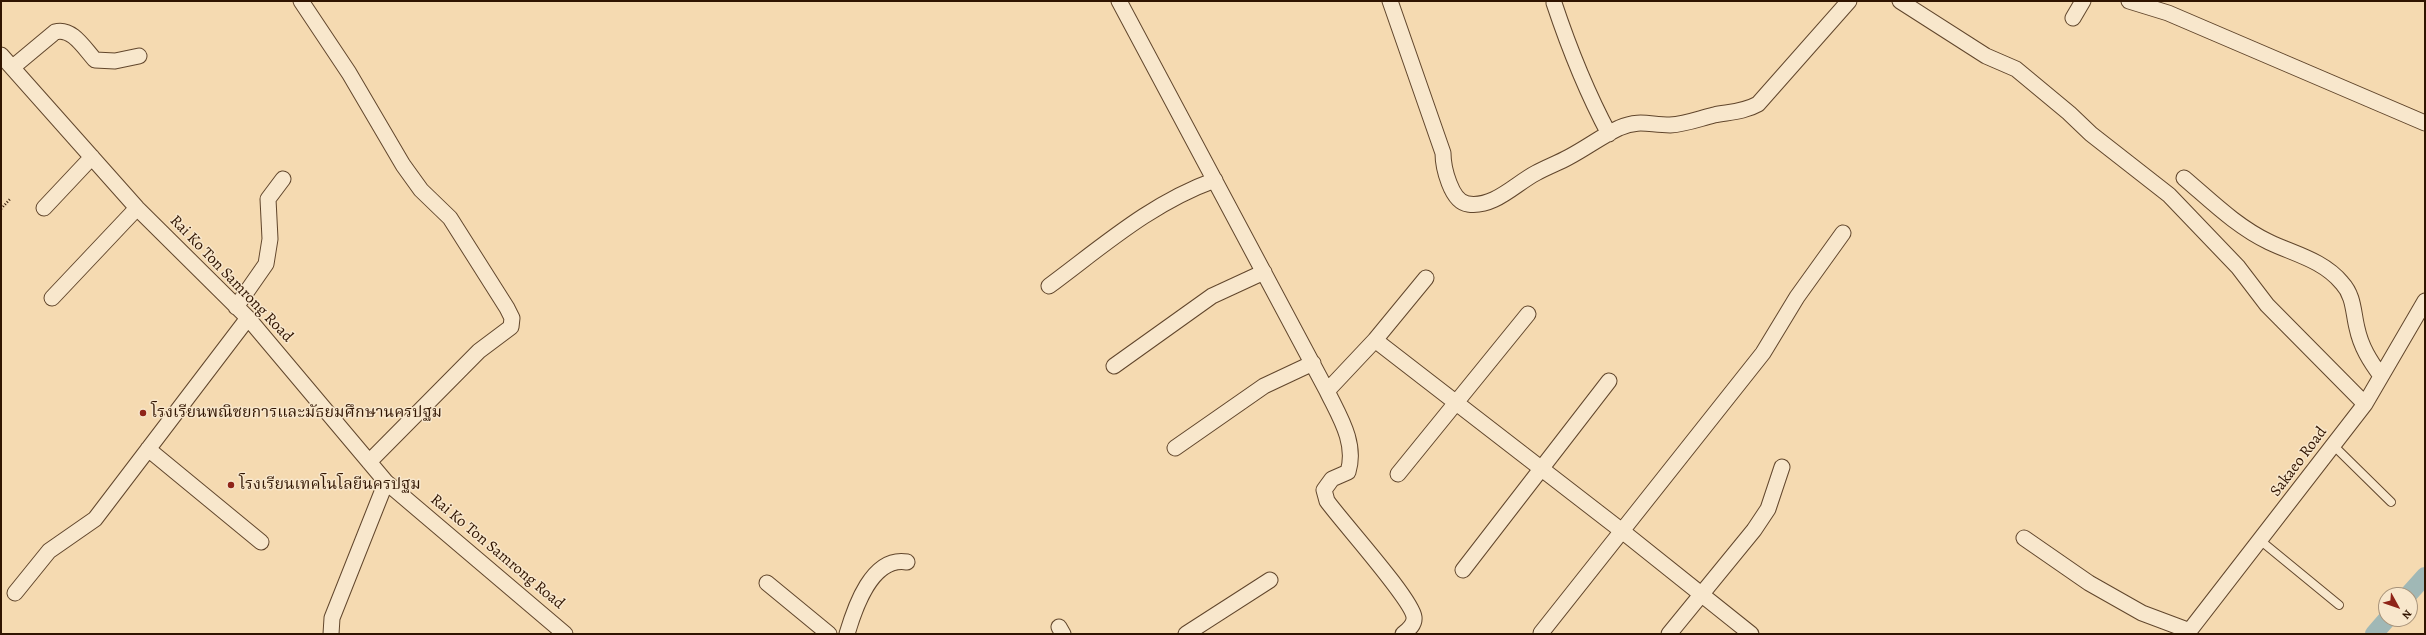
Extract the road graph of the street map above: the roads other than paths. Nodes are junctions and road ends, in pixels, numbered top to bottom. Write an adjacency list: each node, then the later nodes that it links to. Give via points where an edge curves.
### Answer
1 (301, 1): 41 (street, via 350,73 403,165 420,190 450,218 512,318 511,326 479,351)
2 (1119, 1): 18 (street)
3 (1390, 1): 14 (street, via 1444,153 1443,165 1449,184 1459,199 1466,204 1488,201 1508,192 1535,173 1568,158)
4 (1849, 1): 14 (street, via 1758,104 1747,110 1690,123 1667,125 1641,122)
5 (1900, 1): 37 (street, via 1986,56 2016,69 2091,134 2169,195 2238,267 2267,305)
6 (2083, 1): 9 (street)
7 (2129, 1): 13 (street, via 2168,13)
8 (1554, 3): 14 (street, via 1573,59)
9 (2073, 18)
10 (1, 55): 12 (street, Rai Ko Ton Samrong Road)
11 (139, 56): 12 (street, via 95,60 68,32 62,30 55,32)
12 (13, 68): 15 (street, Rai Ko Ton Samrong Road)
13 (2425, 123)
14 (1609, 134)
15 (92, 157): 19 (street); 20 (street, Rai Ko Ton Samrong Road)
16 (2184, 178): 33 (street, via 2237,222 2268,242 2300,254 2326,268 2343,283 2353,301 2357,329 2365,355)
17 (283, 179): 27 (street, via 268,199 270,239 266,264)
18 (1215, 180): 22 (street); 24 (street, via 1187,190 1146,212)
19 (44, 208)
20 (137, 208): 25 (street); 27 (street, Rai Ko Ton Samrong Road)
21 (1844, 233): 47 (street, via 1797,297 1763,353)
22 (1264, 272): 31 (street); 32 (street, via 1212,296)
23 (1426, 278): 30 (street)
24 (1049, 286)
25 (52, 298)
26 (2425, 301): 33 (street, Sakaeo Road)
27 (236, 306): 29 (street, Rai Ko Ton Samrong Road)
28 (1528, 314): 36 (street)
29 (248, 318): 39 (street); 41 (street, Rai Ko Ton Samrong Road)
30 (1375, 340): 35 (street); 36 (street)
31 (1312, 362): 35 (street); 40 (street, via 1264,386)
32 (1114, 366)
33 (2381, 376): 37 (street, Sakaeo Road)
34 (1609, 381): 43 (street)
35 (1327, 391): 65 (street, via 1348,438 1352,459 1348,472 1332,479 1324,490 1327,501 1414,614 1413,625)
36 (1455, 402): 43 (street); 44 (street)
37 (2365, 404): 38 (street, Sakaeo Road)
38 (2334, 446): 46 (lane); 49 (street, Sakaeo Road)
39 (148, 448): 50 (street); 55 (street, via 95,519 49,551)
40 (1175, 448)
41 (369, 462): 45 (street, Rai Ko Ton Samrong Road)
42 (1782, 467): 56 (street, via 1768,509)
43 (1541, 468): 47 (street); 52 (street)
44 (1398, 474)
45 (386, 482): 60 (street, via 332,618); 61 (street, Rai Ko Ton Samrong Road)
46 (2391, 502)
47 (1622, 530): 56 (street); 58 (street)
48 (2024, 538): 59 (street, via 2089,583 2142,613)
49 (2261, 541): 57 (lane); 59 (street, Sakaeo Road)
50 (261, 542)
51 (907, 562): 63 (street, via 888,563 878,570 863,593)
52 (1463, 570)
53 (1270, 580): 64 (street)
54 (767, 583): 62 (street)
55 (15, 593)
56 (1702, 594): 66 (street); 67 (street)
57 (2339, 605)
58 (1541, 632)
59 (2189, 632)
60 (331, 634)
61 (565, 634)
62 (829, 634)
63 (848, 634)
64 (1186, 634)
65 (1402, 634)
66 (1669, 634)
67 (1751, 634)

